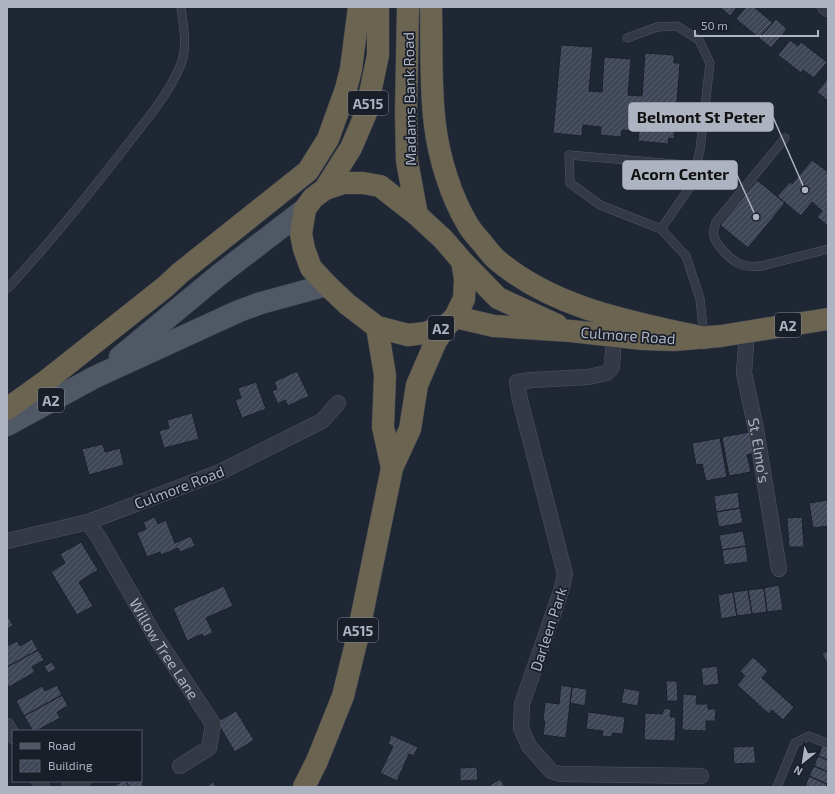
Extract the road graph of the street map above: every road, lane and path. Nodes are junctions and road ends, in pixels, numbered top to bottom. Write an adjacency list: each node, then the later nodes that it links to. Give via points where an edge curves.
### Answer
1 (181, 7): 18 (lane, via 185,38 182,63 169,88 88,196)
2 (359, 7): 28 (highway, via 346,89 328,139 308,171)
3 (378, 7): 11 (highway, Madams Bank Road / A515, via 378,55 366,113 351,148)
4 (408, 7): 13 (highway, Madams Bank Road / A515, via 407,161)
5 (431, 7): 25 (highway, via 433,109 440,152 454,196 468,226 496,260 548,294 573,304 635,323)
6 (826, 7): 7 (street)
7 (828, 9)
8 (627, 38): 10 (lane, via 657,27 677,26 699,40 710,63)
9 (785, 138): 15 (lane, via 716,222 714,236 734,261 752,267)
10 (697, 166): 14 (lane, via 692,184); 14 (lane, via 569,155 570,183 600,205)
11 (325, 189): 12 (highway, A2, via 313,198); 13 (highway, A2, via 344,183 380,186)
12 (305, 209): 17 (highway, A2, via 300,234 304,249 311,268); 26 (main road, A2, via 219,275)
13 (417, 215): 16 (highway, A2)
14 (661, 229): 25 (lane, via 686,256 700,299)
15 (828, 249)
16 (462, 261): 20 (highway, A2, via 465,279 464,299); 22 (highway, Culmore Road / A2, via 498,298)
17 (327, 285): 21 (highway, A2); 26 (main road, A2, via 239,311)
18 (7, 289)
19 (828, 319): 23 (highway, Culmore Road / A2)
20 (451, 322): 21 (highway, A2, via 425,333 408,335); 22 (highway, Culmore Road / A2); 30 (highway, A515, via 436,341 417,385 410,430)
21 (377, 327): 30 (highway, A515, via 385,375 384,426)
22 (571, 331): 24 (highway, Culmore Road / A2)
23 (747, 332): 25 (highway, Culmore Road / A2); 33 (street, St. Elmo's, via 744,373)
24 (614, 336): 25 (highway, Culmore Road / A2, via 643,339); 36 (street, Darleen Park, via 612,367 607,373 517,382 565,574 562,591 522,704 521,728 529,746 551,771 560,774)
25 (704, 338)
26 (95, 377): 29 (main road, A2)
27 (338, 403): 31 (street, Culmore Road, via 322,421 220,472)
28 (7, 409)
29 (7, 425)
30 (392, 468): 39 (highway, A515, via 343,696 318,761)
31 (88, 522): 32 (street, Culmore Road); 35 (street, Willow Tree Lane, via 155,636 213,724 209,748)
32 (7, 541)
33 (779, 569)
34 (828, 744): 40 (lane, via 809,736 795,743)
35 (180, 766)
36 (701, 776)
37 (81, 782): 38 (street)
38 (69, 787)
39 (304, 787)
40 (777, 787)

